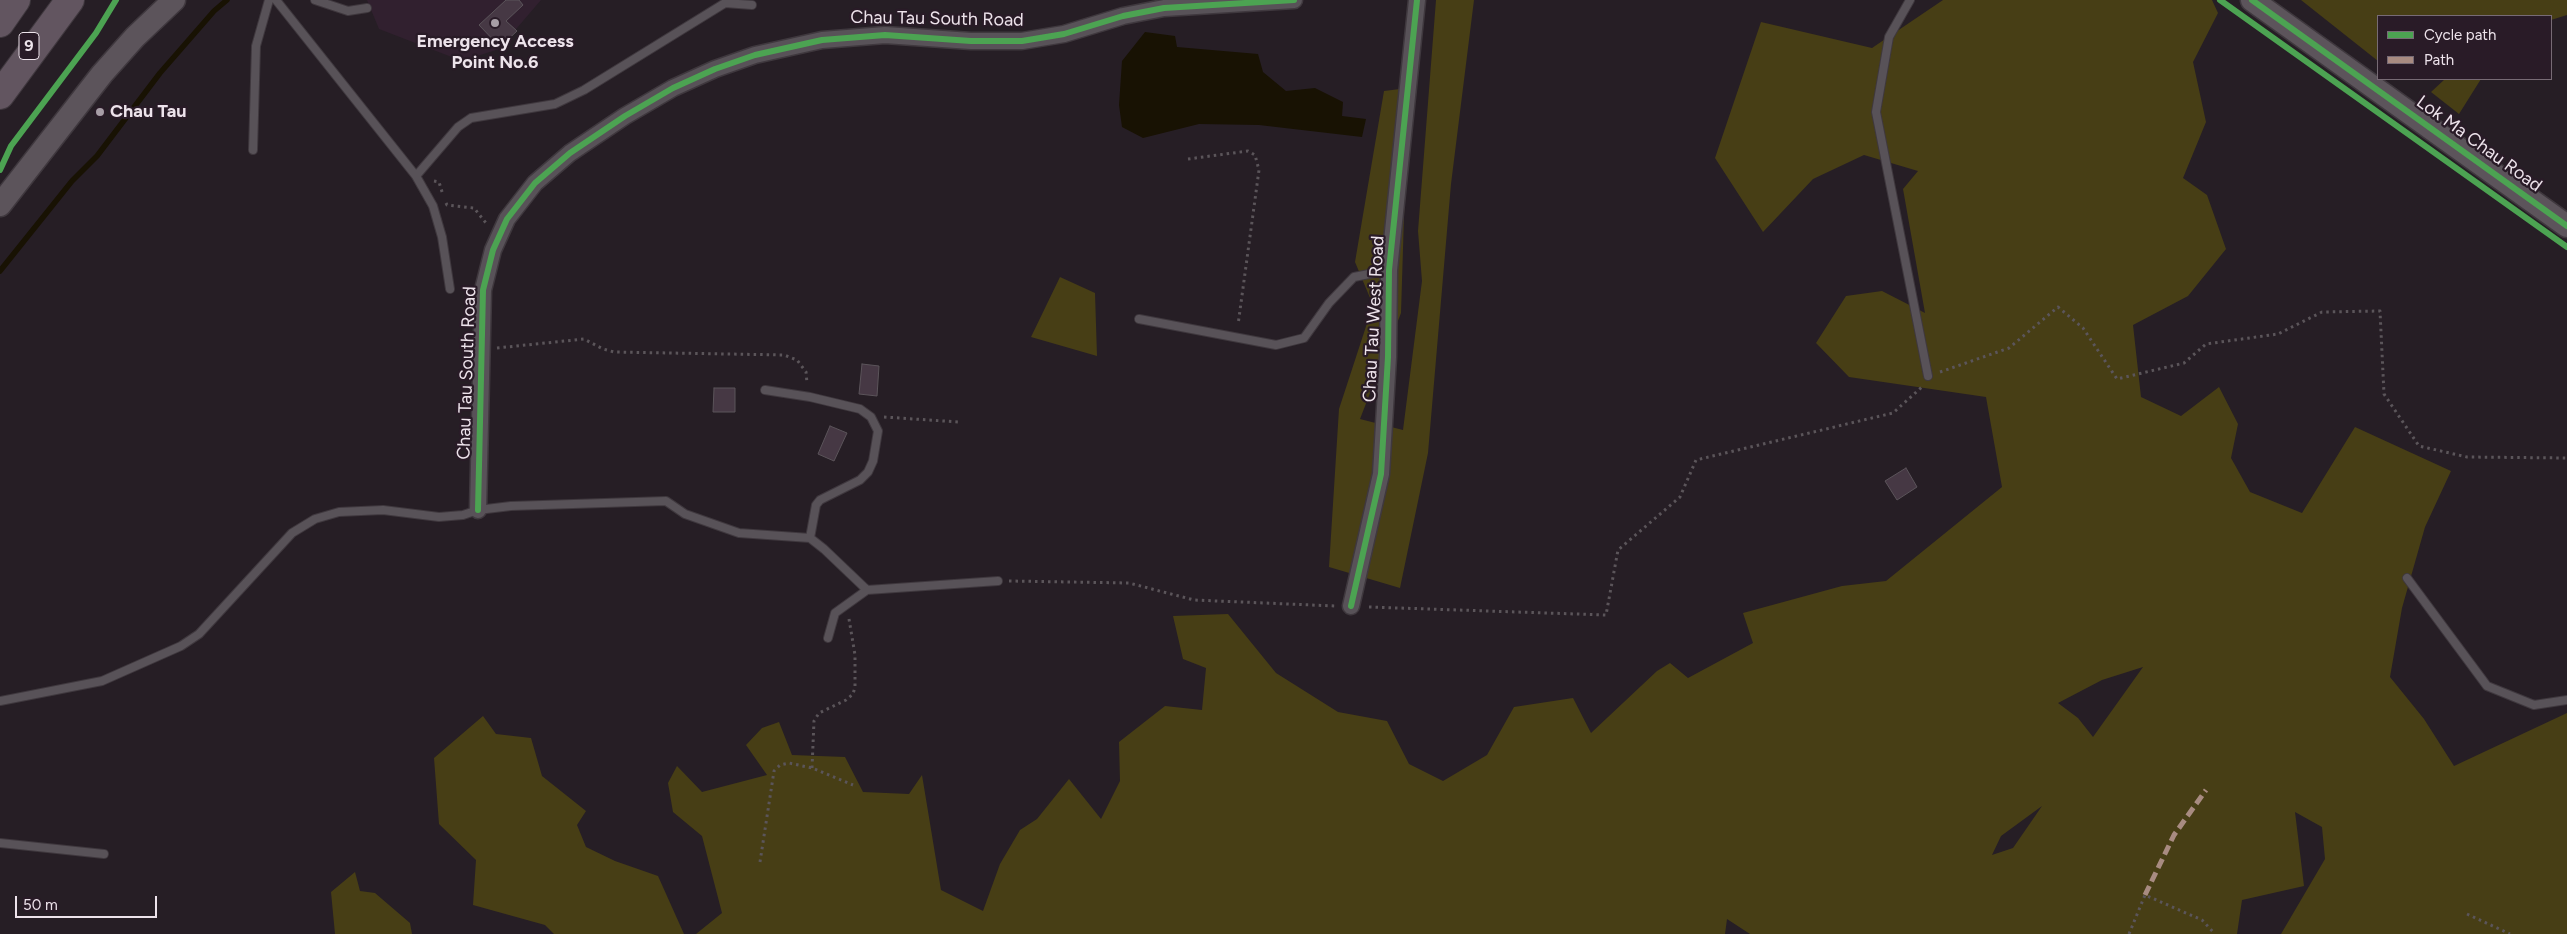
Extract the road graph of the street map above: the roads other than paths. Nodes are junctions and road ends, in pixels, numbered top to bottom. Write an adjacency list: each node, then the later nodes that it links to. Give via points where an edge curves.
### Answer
1 (5, 0): 16 (highway)
2 (16, 0): 17 (highway, 9)
3 (58, 0): 18 (highway, 9)
4 (70, 0): 18 (highway)
5 (174, 0): 21 (street, via 102,74)
6 (269, 0): 19 (lane, via 256,46)
7 (276, 0): 20 (lane)
8 (315, 0): 15 (lane, via 348,11)
9 (1294, 0): 28 (street, Chau Tau South Road, via 1164,8 1123,16 1064,34 1022,41 910,36 822,40 755,55 715,69 673,88 600,132 535,183 516,204 497,237 488,263 483,290)
10 (1417, 0): 23 (street, Chau Tau West Road)
11 (1910, 0): 26 (lane, via 1889,37 1876,112)
12 (2252, 0): 22 (street, Lok Ma Chau Road)
13 (721, 3): 14 (lane, via 737,2); 20 (lane, via 584,90 555,104 471,118 458,127)
14 (752, 6)
15 (367, 8)
16 (0, 10)
17 (0, 23)
18 (0, 94)
19 (253, 150)
20 (416, 176): 24 (lane, via 433,206 440,229)
21 (0, 205)
22 (2567, 226)
23 (1389, 270): 25 (lane, via 1354,277 1329,303 1304,338 1276,345); 33 (street, Chau Tau West Road, via 1388,357 1380,474)
24 (450, 288)
25 (1139, 319)
26 (1928, 376)
27 (764, 390): 29 (lane, via 860,409 871,417 878,431 868,472 860,480 820,500 816,505)
28 (478, 510): 29 (lane, via 666,501 685,514 739,533); 35 (lane, via 438,517 383,510 339,512 315,519 292,533 199,634 181,646 102,681)
29 (810, 538): 32 (lane)
30 (2407, 578): 36 (lane, via 2487,686 2534,704)
31 (998, 581): 32 (lane)
32 (868, 590): 34 (lane, via 835,613)
33 (1351, 606)
34 (828, 638)
35 (0, 700)
36 (2567, 700)
37 (0, 843): 38 (lane)
38 (104, 854)

